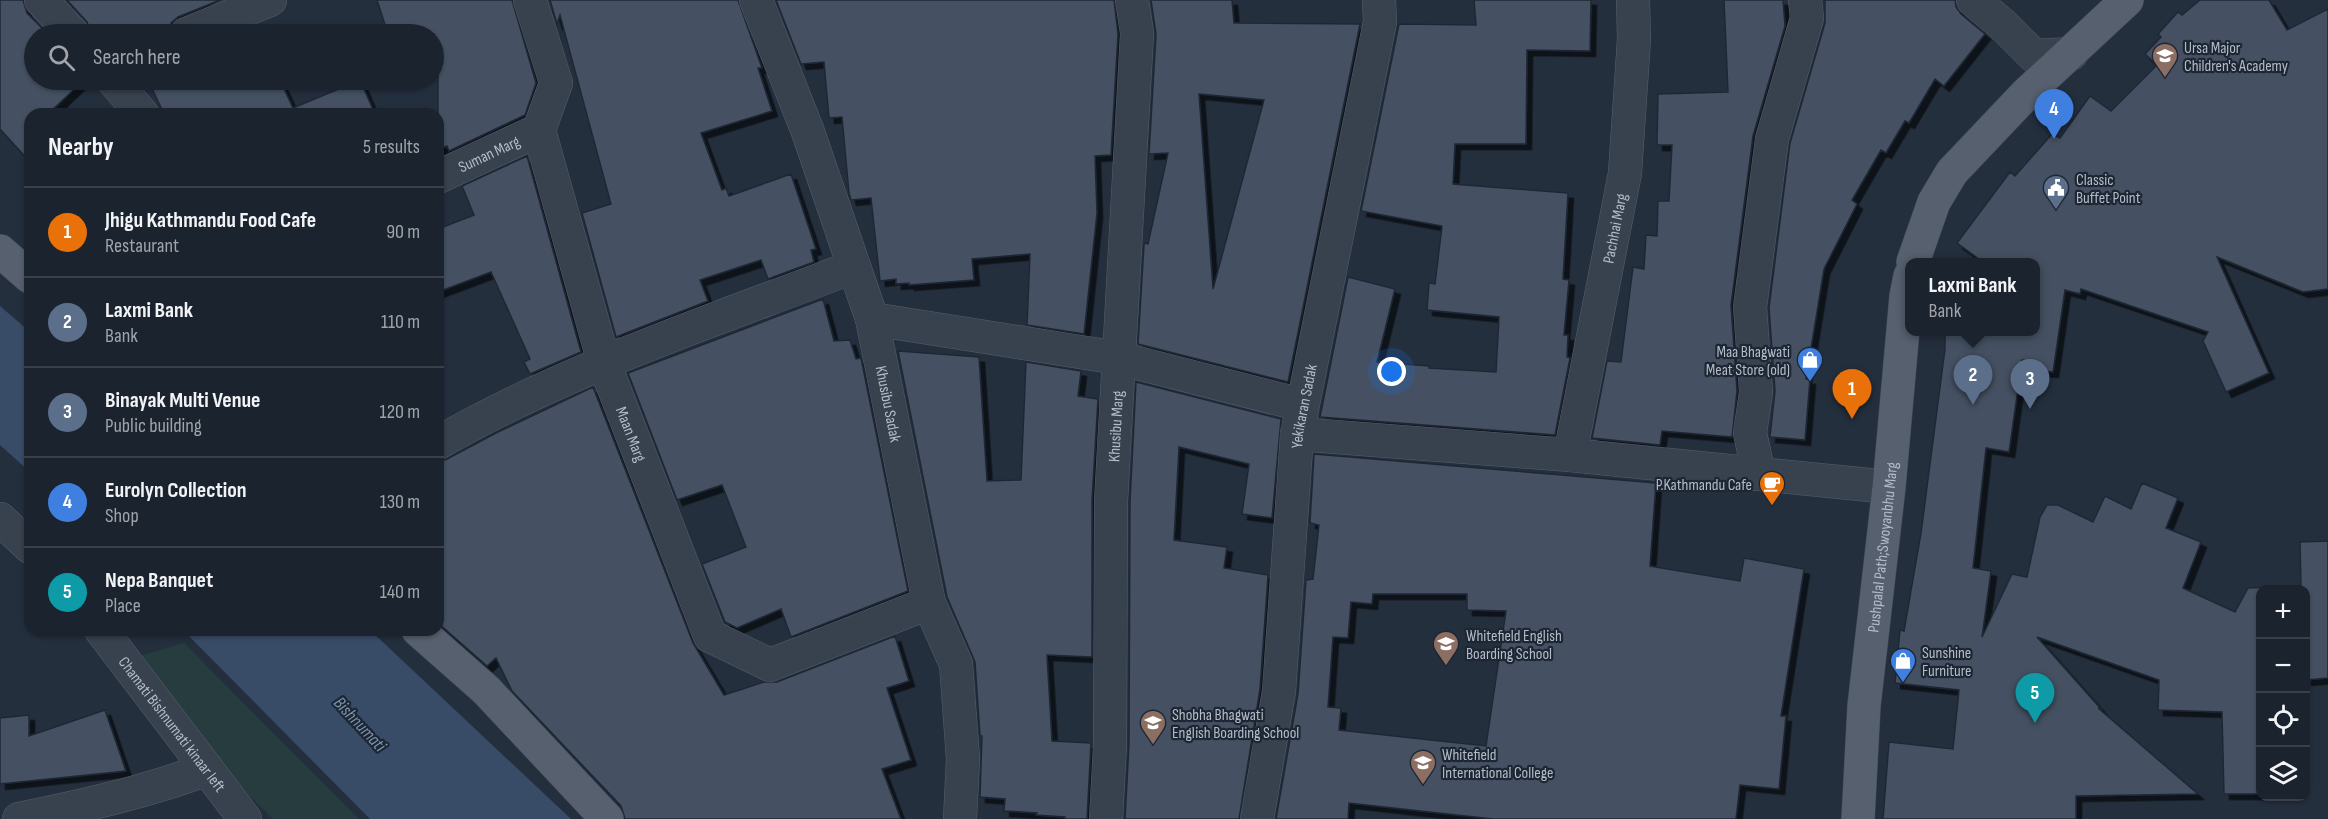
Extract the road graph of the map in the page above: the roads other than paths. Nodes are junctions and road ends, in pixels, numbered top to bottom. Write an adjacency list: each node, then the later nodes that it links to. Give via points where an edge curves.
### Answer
1 (41, 0): 11 (street)
2 (270, 0): 12 (street)
3 (530, 0): 16 (street, via 556,83)
4 (756, 0): 20 (street, Khusibu Sadak, via 808,132)
5 (1132, 0): 24 (street, Khusibu Marg, via 1137,33)
6 (1379, 0): 26 (street, Yekikaran Sadak, via 1380,22)
7 (1633, 0): 28 (street, Pachhai Marg, via 1625,173)
8 (1805, 0): 29 (street, via 1807,18 1772,139 1750,307 1756,392 1750,433)
9 (1973, 0): 13 (street, via 2034,56)
10 (2127, 0): 13 (main road)
11 (64, 24)
12 (211, 24)
13 (2071, 54): 19 (main road, via 2026,94 1952,172 1934,202)
14 (122, 90): 15 (street)
15 (137, 108)
16 (539, 130): 17 (street, Suman Marg); 25 (street, Maan Marg)
17 (444, 174)
18 (0, 251): 21 (main road)
19 (1914, 258)
20 (853, 267): 23 (street, Khusibu Sadak); 25 (street)
21 (24, 272)
22 (1905, 307): 30 (main road, Pushpalal Path;Swoyanbhu Marg)
23 (872, 319): 24 (street); 33 (street, Khusibu Sadak)
24 (1118, 358): 26 (street); 41 (street, Khusibu Marg, via 1111,501)
25 (604, 363): 27 (street); 33 (street, Maan Marg, via 710,636 770,665)
26 (1300, 419): 28 (street); 42 (street, Yekikaran Sadak, via 1279,691)
27 (444, 440)
28 (1570, 455): 29 (street)
29 (1759, 474): 30 (street)
30 (1889, 487): 43 (main road, Pushpalal Path;Swoyanbhu Marg, via 1864,706)
31 (0, 519): 32 (street)
32 (24, 541)
33 (928, 603): 40 (street, Khusibu Sadak, via 956,664 963,759)
34 (106, 636): 36 (street, Chamati Bishnumati kinaar left)
35 (425, 636): 39 (main road, via 486,690)
36 (207, 769): 37 (street, via 161,786); 38 (street, Chamati Bishnumati kinaar left)
37 (19, 819)
38 (245, 819)
39 (607, 819)
40 (960, 819)
41 (1106, 819)
42 (1257, 819)
43 (1858, 819)

